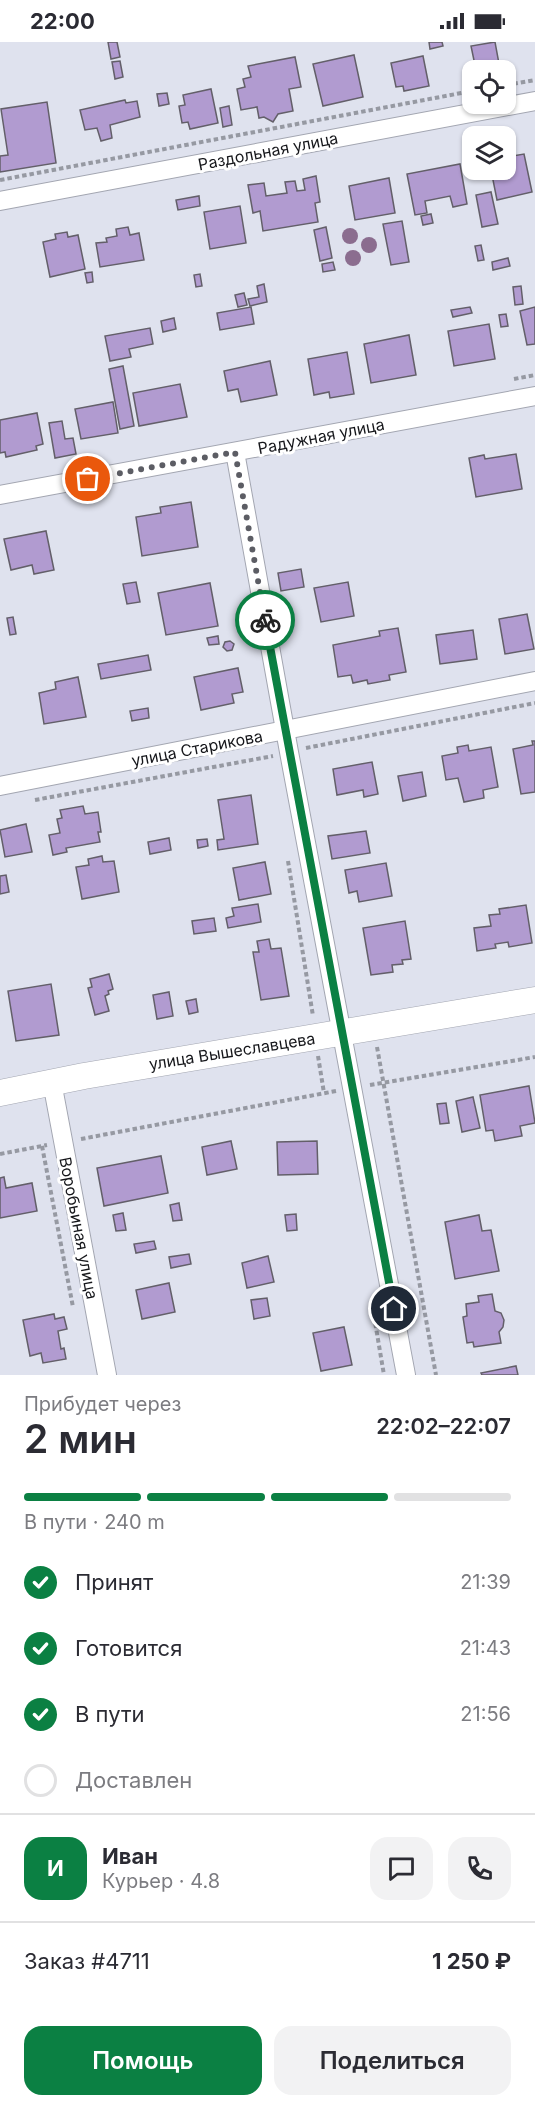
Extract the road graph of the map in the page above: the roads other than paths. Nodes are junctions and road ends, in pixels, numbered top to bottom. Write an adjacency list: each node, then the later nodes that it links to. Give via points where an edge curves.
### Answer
1 (535, 101): 2 (street, Раздольная улица)
2 (0, 201)
3 (535, 396): 4 (street, Радужная улица)
4 (235, 452): 5 (street, Радужная улица); 7 (street)
5 (0, 495)
6 (535, 681): 7 (street, улица Старикова)
7 (285, 731): 8 (street, улица Старикова); 10 (street)
8 (0, 786)
9 (535, 1000): 10 (street, улица Вышеславцева)
10 (343, 1032): 11 (street, улица Вышеславцева); 14 (street)
11 (52, 1082): 12 (street, улица Вышеславцева); 13 (street, Воробьиная улица)
12 (0, 1093)
13 (106, 1375)
14 (406, 1375)

